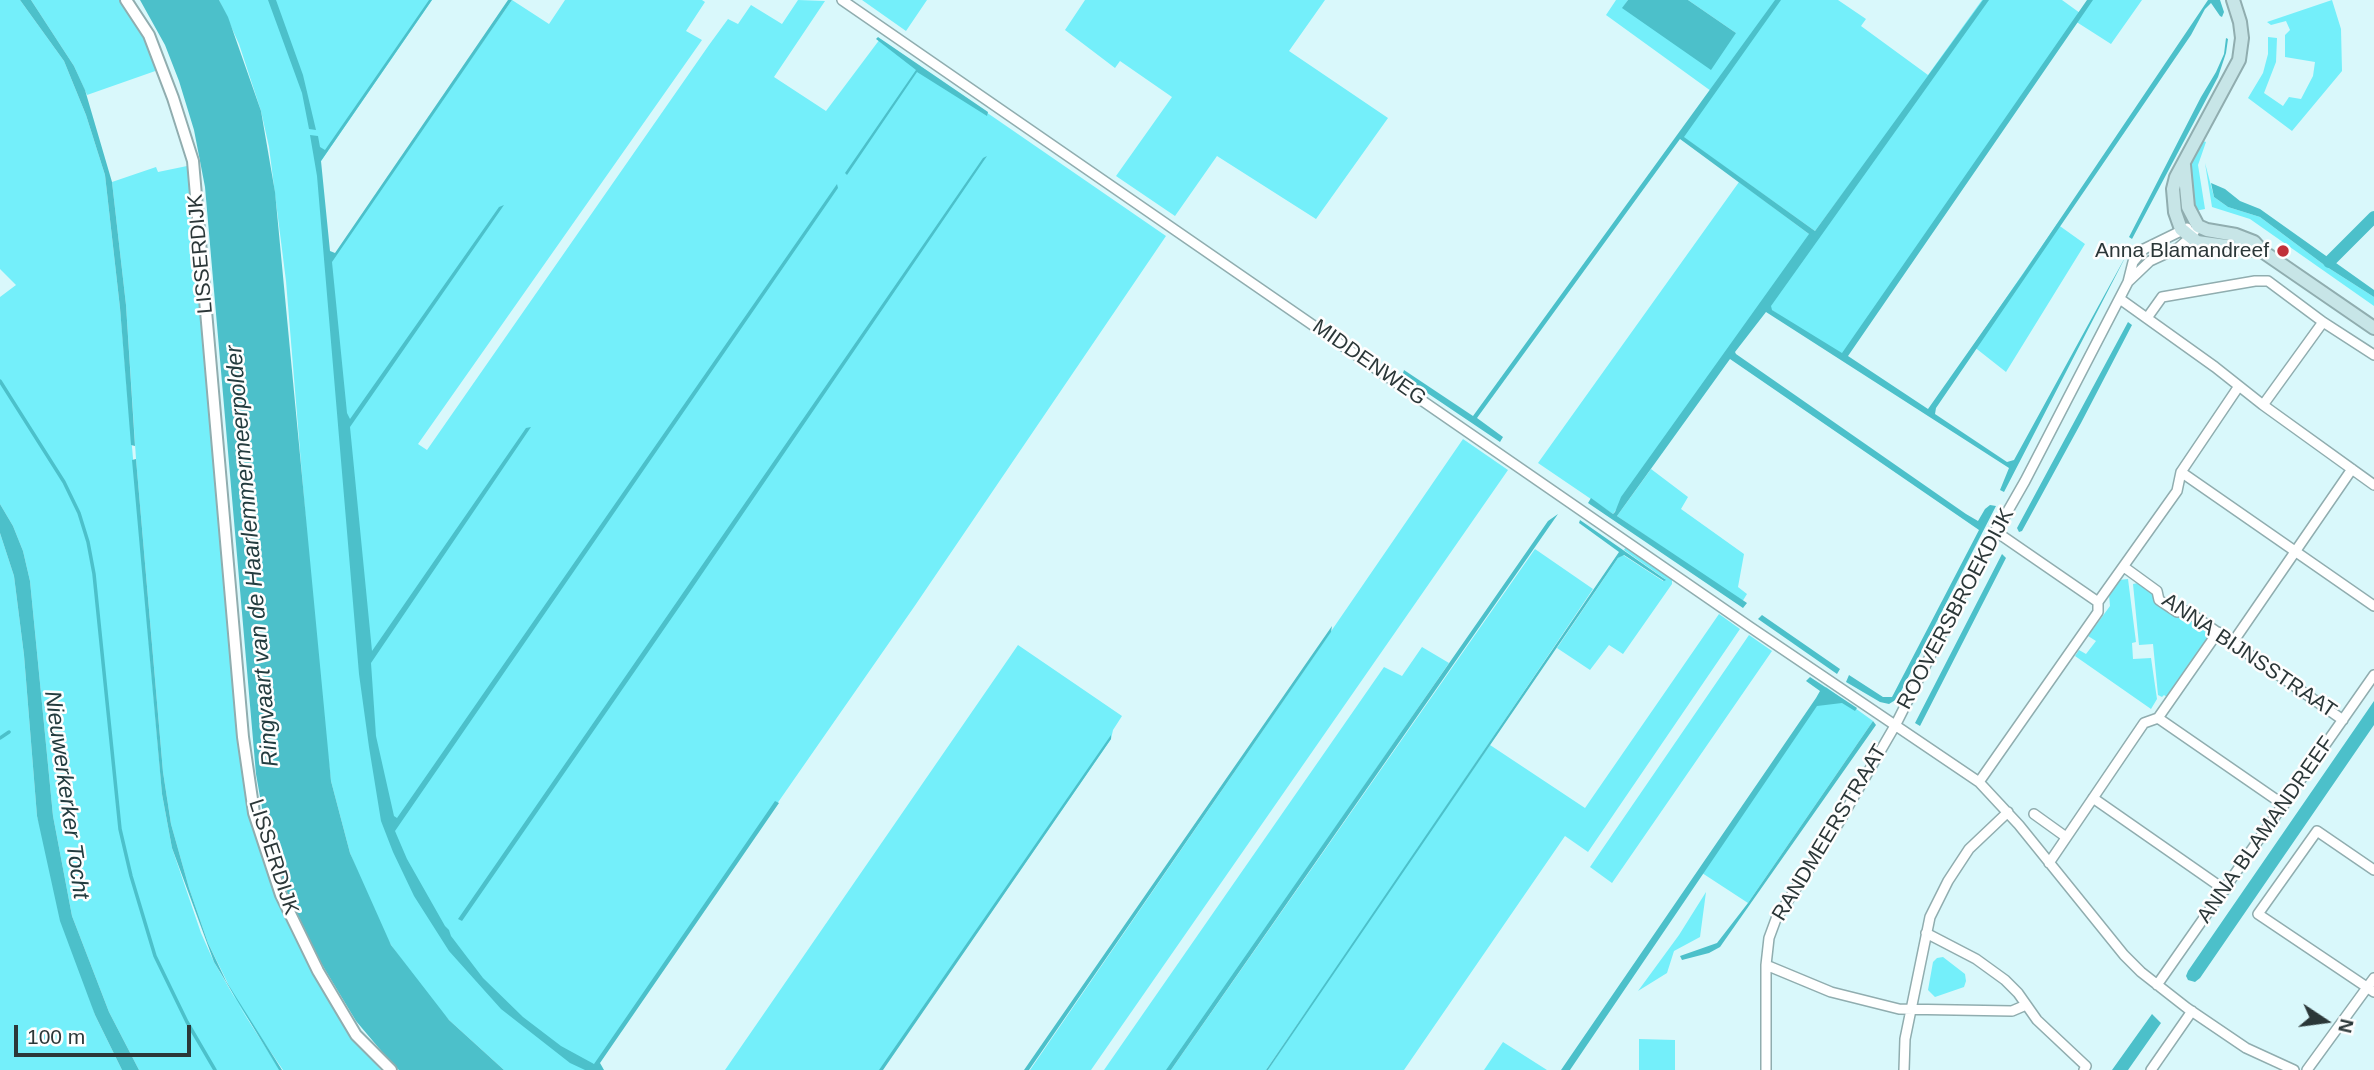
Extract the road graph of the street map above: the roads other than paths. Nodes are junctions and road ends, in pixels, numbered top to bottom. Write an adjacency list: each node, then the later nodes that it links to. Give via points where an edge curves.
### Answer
1 (126, 0): 49 (street, LISSERDIJK, via 149,35 193,161 243,737 254,813 281,895 318,971 356,1035)
2 (842, 0): 30 (street, MIDDENWEG)
3 (2233, 0): 4 (main road, via 2242,38 2239,60)
4 (2183, 165): 5 (main road, via 2188,207); 6 (main road, via 2173,190 2175,212)
5 (2198, 226): 6 (street, ROOVERSBROEKDIJK); 8 (main road, via 2246,238)
6 (2186, 234): 8 (main road, via 2205,244); 10 (street, ROOVERSBROEKDIJK, via 2140,252)
7 (2164, 247): 9 (street)
8 (2262, 251): 13 (main road)
9 (2152, 254)
10 (2120, 299): 11 (street); 20 (street, ROOVERSBROEKDIJK)
11 (2147, 318): 12 (street, via 2162,296 2268,281); 15 (street)
12 (2323, 322): 14 (street); 16 (street)
13 (2374, 328)
14 (2374, 355)
15 (2239, 386): 16 (street); 18 (street)
16 (2263, 405): 17 (street)
17 (2352, 469): 19 (street); 21 (street)
18 (2181, 472): 21 (street); 22 (street, via 2177,491)
19 (2374, 485)
20 (1995, 531): 23 (street); 30 (street, ROOVERSBROEKDIJK)
21 (2295, 552): 24 (street); 26 (street)
22 (2124, 566): 23 (street); 25 (street, ANNA BIJNSSTRAAT, via 2157,591 2159,600 2177,612 2187,611)
23 (2098, 602): 31 (street, via 2098,612)
24 (2374, 607)
25 (2218, 632): 26 (street, ANNA BIJNSSTRAAT); 28 (street)
26 (2233, 642): 29 (street, ANNA BIJNSSTRAAT)
27 (2374, 675): 29 (street, ANNA BLAMANDREEF)
28 (2158, 718): 32 (street, via 2144,723); 33 (street)
29 (2343, 720): 33 (street, ANNA BLAMANDREEF)
30 (1896, 724): 31 (street, ROOVERSBROEKDIJK); 41 (street, RANDMEERSTRAAT, via 1776,919)
31 (1979, 782): 34 (street, ROOVERSBROEKDIJK)
32 (2093, 798): 36 (street); 39 (street)
33 (2284, 806): 39 (street, ANNA BLAMANDREEF)
34 (2008, 812): 37 (street, ROOVERSBROEKDIJK); 40 (street, via 1969,849 1936,904)
35 (2034, 814): 36 (street)
36 (2066, 837): 37 (street)
37 (2049, 863): 43 (street, ROOVERSBROEKDIJK, via 2124,955)
38 (2374, 870): 44 (street, via 2317,831 2258,914)
39 (2225, 890): 43 (street, ANNA BLAMANDREEF)
40 (1926, 933): 45 (street, via 1982,963 2005,980); 46 (street)
41 (1766, 964): 46 (street, via 1831,992); 50 (street, RANDMEERSTRAAT)
42 (2374, 978): 44 (street)
43 (2157, 985): 47 (street, ROOVERSBROEKDIJK)
44 (2371, 990): 54 (street)
45 (2026, 1005): 46 (street, via 2012,1011); 48 (street)
46 (1910, 1010): 51 (street)
47 (2192, 1012): 52 (street); 53 (street, ROOVERSBROEKDIJK, via 2246,1048)
48 (2085, 1068)
49 (391, 1070)
50 (1766, 1070)
51 (1904, 1070)
52 (2151, 1070)
53 (2294, 1070)
54 (2306, 1070)

